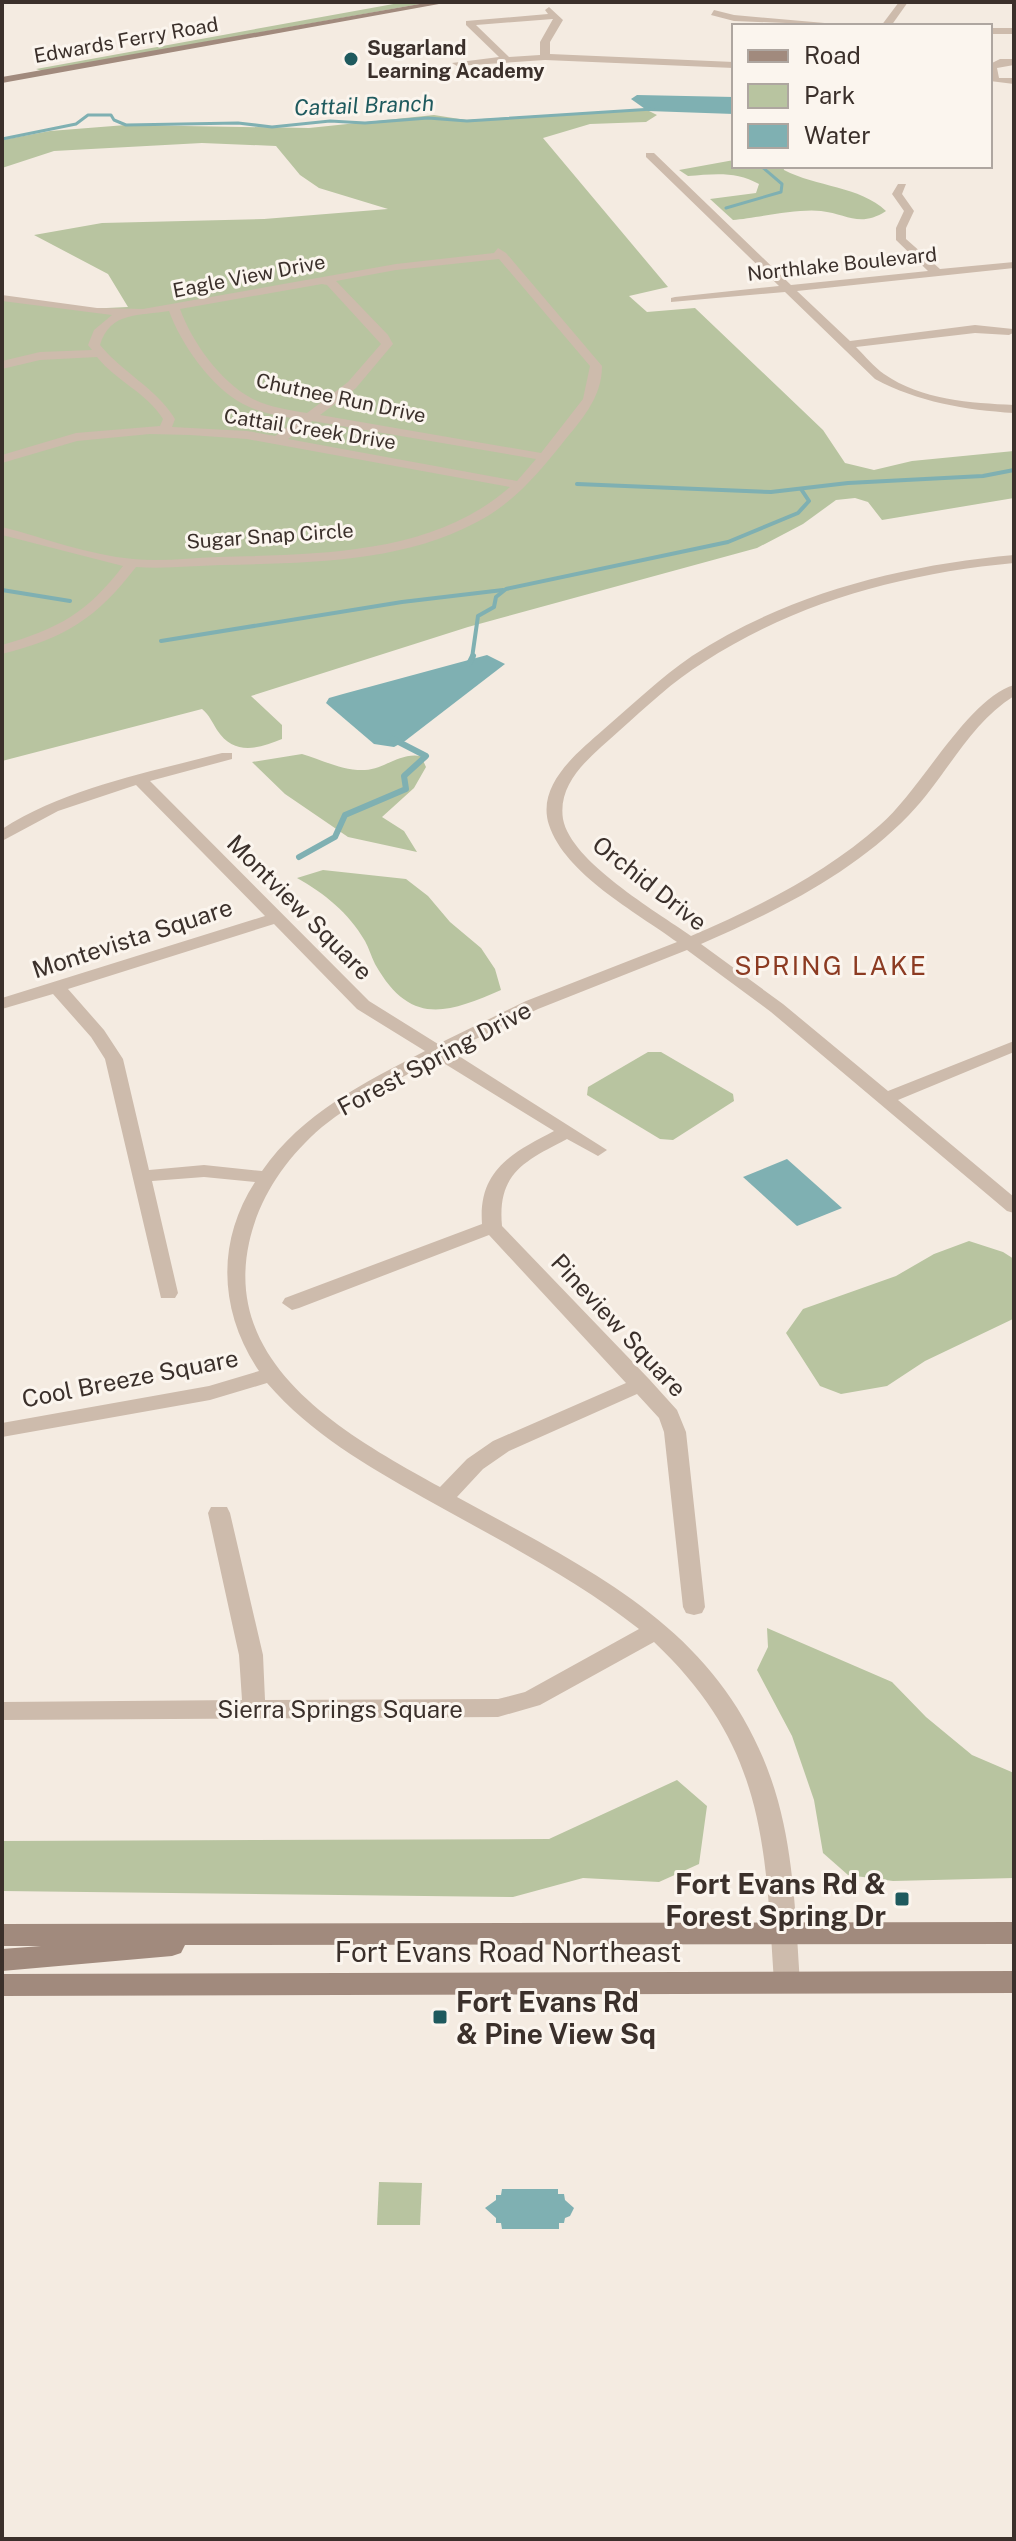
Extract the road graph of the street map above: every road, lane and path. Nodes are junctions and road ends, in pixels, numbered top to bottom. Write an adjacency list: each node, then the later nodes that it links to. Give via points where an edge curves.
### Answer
1 (446, 2): 15 (main road, Edwards Ferry Road)
2 (904, 2): 7 (street)
3 (543, 3): 5 (street)
4 (714, 13): 6 (street)
5 (555, 16): 10 (street, via 559,23 545,42); 11 (street, via 469,23)
6 (824, 24)
7 (888, 24)
8 (992, 31): 9 (street)
9 (1014, 31)
10 (545, 57): 11 (street); 14 (street)
11 (506, 59): 13 (street)
12 (1014, 62): 16 (street, via 992,67 995,81)
13 (457, 63)
14 (732, 65)
15 (2, 80)
16 (1014, 81)
17 (650, 155): 23 (street)
18 (902, 186): 21 (street, via 897,194 909,211 901,240)
19 (500, 253): 22 (street, Eagle View Drive); 36 (street, Sugar Snap Circle, via 596,366 593,395)
20 (1014, 265): 21 (street, Northlake Boulevard)
21 (936, 272): 23 (street, Northlake Boulevard)
22 (322, 280): 26 (street, Eagle View Drive); 33 (street, via 331,283 387,344 352,385)
23 (786, 288): 25 (street, Northlake Boulevard); 29 (street)
24 (2, 298): 27 (street, Eagle View Drive)
25 (675, 300)
26 (174, 309): 27 (street, Eagle View Drive); 33 (street, Chutnee Run Drive, via 198,354 236,394)
27 (122, 312): 30 (street, via 98,332 94,345)
28 (1009, 331): 29 (street, via 975,329)
29 (846, 345): 32 (street, via 879,376 907,391 957,404)
30 (100, 353): 31 (street, via 40,356); 34 (street, via 158,401 169,419)
31 (2, 365)
32 (1014, 409)
33 (308, 416): 35 (street); 36 (street, Chutnee Run Drive)
34 (165, 430): 35 (street, Cattail Creek Drive); 37 (street, Cattail Creek Drive, via 76,437)
35 (277, 441): 38 (street, Cattail Creek Drive)
36 (545, 457): 38 (street, Sugar Snap Circle)
37 (2, 459)
38 (518, 485): 41 (street, Sugar Snap Circle, via 464,523 415,541 279,560)
39 (2, 531): 41 (street, Sugar Snap Circle)
40 (1014, 559): 48 (street, Orchid Drive, via 915,573 757,625 662,686 572,764 555,795 553,811 566,847 593,874)
41 (132, 563): 42 (street, via 85,618 52,637)
42 (2, 650)
43 (1014, 689): 48 (street, Forest Spring Drive, via 991,704 914,801 858,851 787,896)
44 (227, 756): 45 (street)
45 (141, 781): 46 (street, via 52,807); 47 (street, Montview Square)
46 (2, 836)
47 (277, 918): 49 (street, Montevista Square); 52 (street, Montview Square, via 363,1005)
48 (687, 943): 52 (street, Forest Spring Drive, via 531,1006); 53 (street, Orchid Drive, via 777,1008)
49 (57, 987): 50 (street, Montevista Square); 56 (street, via 114,1059)
50 (2, 1004)
51 (1014, 1046): 53 (street)
52 (436, 1052): 54 (street); 57 (street, Forest Spring Drive, via 316,1124)
53 (885, 1099): 58 (street, Orchid Drive)
54 (568, 1131): 55 (street); 59 (street, via 514,1161 499,1177 488,1205)
55 (598, 1150)
56 (141, 1177): 57 (street, via 186,1169 233,1170); 60 (street)
57 (266, 1178): 62 (street, Forest Spring Drive, via 236,1253 236,1287 251,1344)
58 (1014, 1207)
59 (492, 1227): 61 (street); 63 (street, Pineview Square)
60 (168, 1293)
61 (292, 1303)
62 (269, 1375): 64 (street, Cool Breeze Square, via 210,1393); 65 (street, Forest Spring Drive, via 320,1425)
63 (642, 1384): 65 (street, via 501,1446); 67 (street, Pineview Square, via 666,1409 675,1432)
64 (2, 1430)
65 (442, 1499): 68 (street, Forest Spring Drive, via 594,1583)
66 (219, 1513): 69 (street, via 251,1655)
67 (694, 1607)
68 (658, 1629): 69 (street, Sierra Springs Square, via 532,1699 498,1708); 71 (street, Forest Spring Drive, via 714,1690 759,1777 771,1824)
69 (254, 1708): 70 (street, Sierra Springs Square)
70 (2, 1711)
71 (783, 1933): 72 (main road, Fort Evans Road Northeast); 74 (main road, Fort Evans Road Northeast); 76 (street, Forest Spring Drive)
72 (1014, 1933)
73 (2, 1935): 74 (main road, Fort Evans Road Northeast)
74 (247, 1935): 75 (main road)
75 (2, 1960)
76 (787, 1982): 77 (main road, Fort Evans Road Northeast); 78 (main road, Fort Evans Road Northeast)
77 (1014, 1982)
78 (2, 1985)

